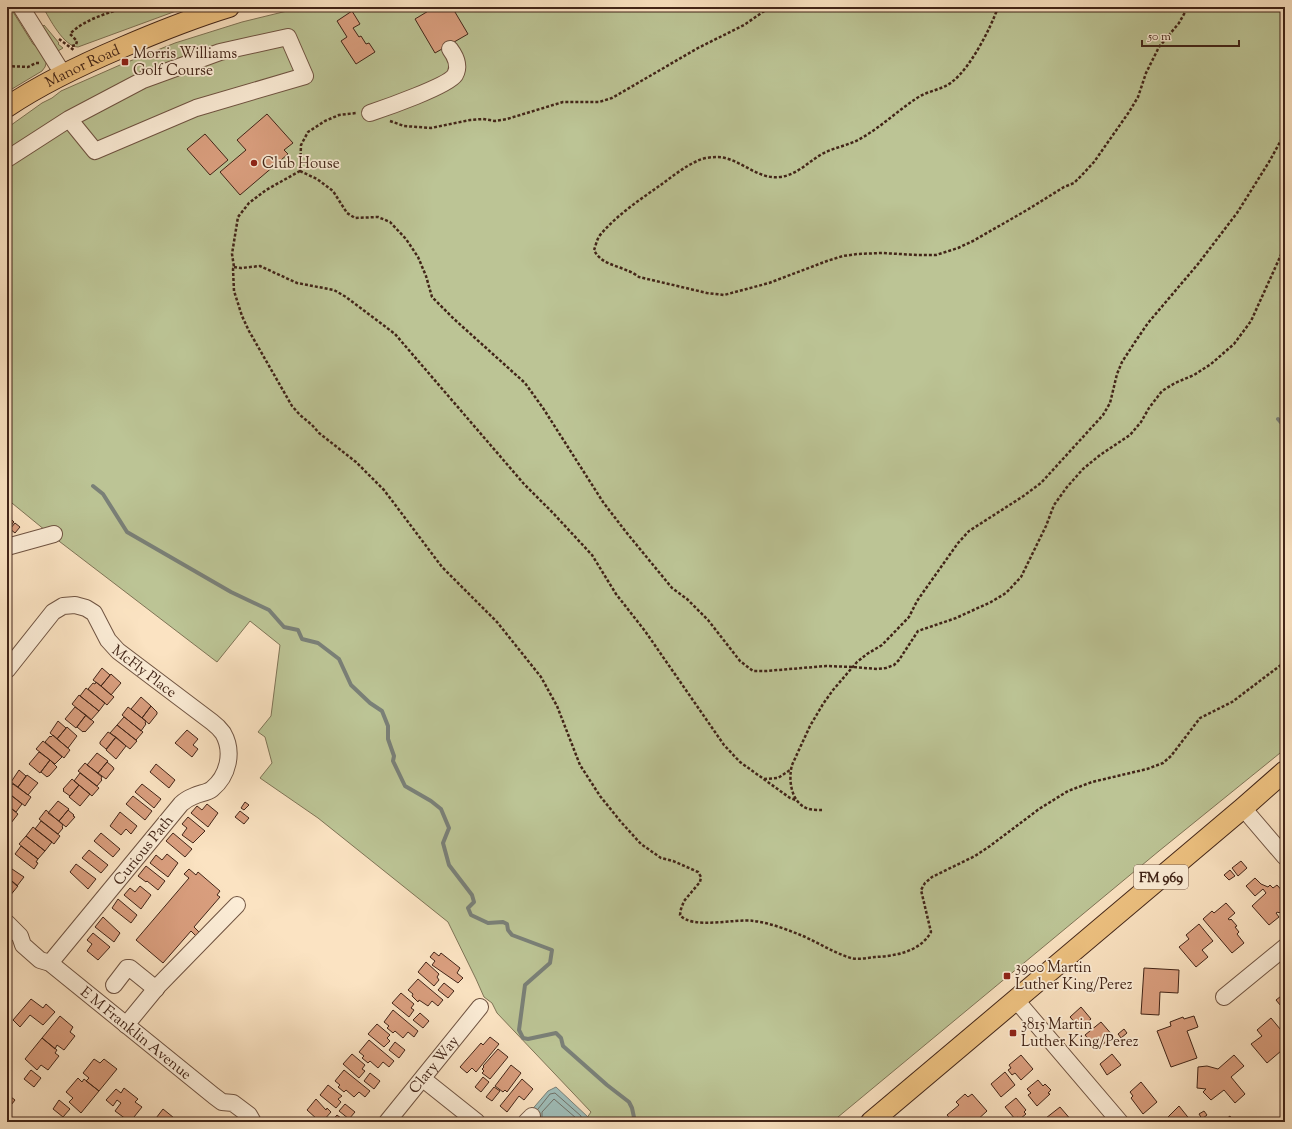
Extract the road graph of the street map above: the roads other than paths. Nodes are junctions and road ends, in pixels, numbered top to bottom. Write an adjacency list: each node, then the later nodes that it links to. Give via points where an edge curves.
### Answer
1 (22, 7): 4 (street)
2 (229, 7): 4 (main road, Manor Road, via 156,33)
3 (450, 49): 6 (street, via 458,68 454,76 439,86)
4 (63, 74): 5 (main road, Manor Road)
5 (7, 107)
6 (370, 113)
7 (69, 119): 7 (street, via 95,151 196,108 305,76 288,37 220,52 143,80); 8 (street)
8 (7, 160)
9 (54, 534): 10 (street)
10 (7, 546)
11 (7, 670): 12 (street, McFly Place, via 53,612 63,606 86,608 94,614 108,640 118,651 212,722)
12 (227, 742): 19 (street, Curious Path, via 228,764 217,784 181,804)
13 (1285, 771): 14 (main road, FM 969)
14 (1243, 808): 15 (street); 23 (main road, FM 969)
15 (1285, 857)
16 (237, 905): 21 (street)
17 (7, 923): 19 (street, E M Franklin Avenue, via 20,936 30,937 39,945 47,953)
18 (1285, 947): 22 (street)
19 (50, 963): 25 (street, E M Franklin Avenue)
20 (114, 985): 21 (street, via 127,968 130,968)
21 (156, 989): 25 (street)
22 (1224, 997)
23 (1016, 1000): 28 (main road, FM 969); 33 (street)
24 (480, 1006): 26 (street, Clary Way)
25 (126, 1026): 27 (street, E M Franklin Avenue)
26 (423, 1079): 31 (street, Clary Way); 32 (street)
27 (222, 1102): 29 (street, E M Franklin Avenue, via 227,1111); 30 (street, E M Franklin Avenue, via 233,1104 249,1115)
28 (874, 1121)
29 (241, 1122)
30 (253, 1122)
31 (387, 1122)
32 (477, 1122)
33 (1120, 1122)

